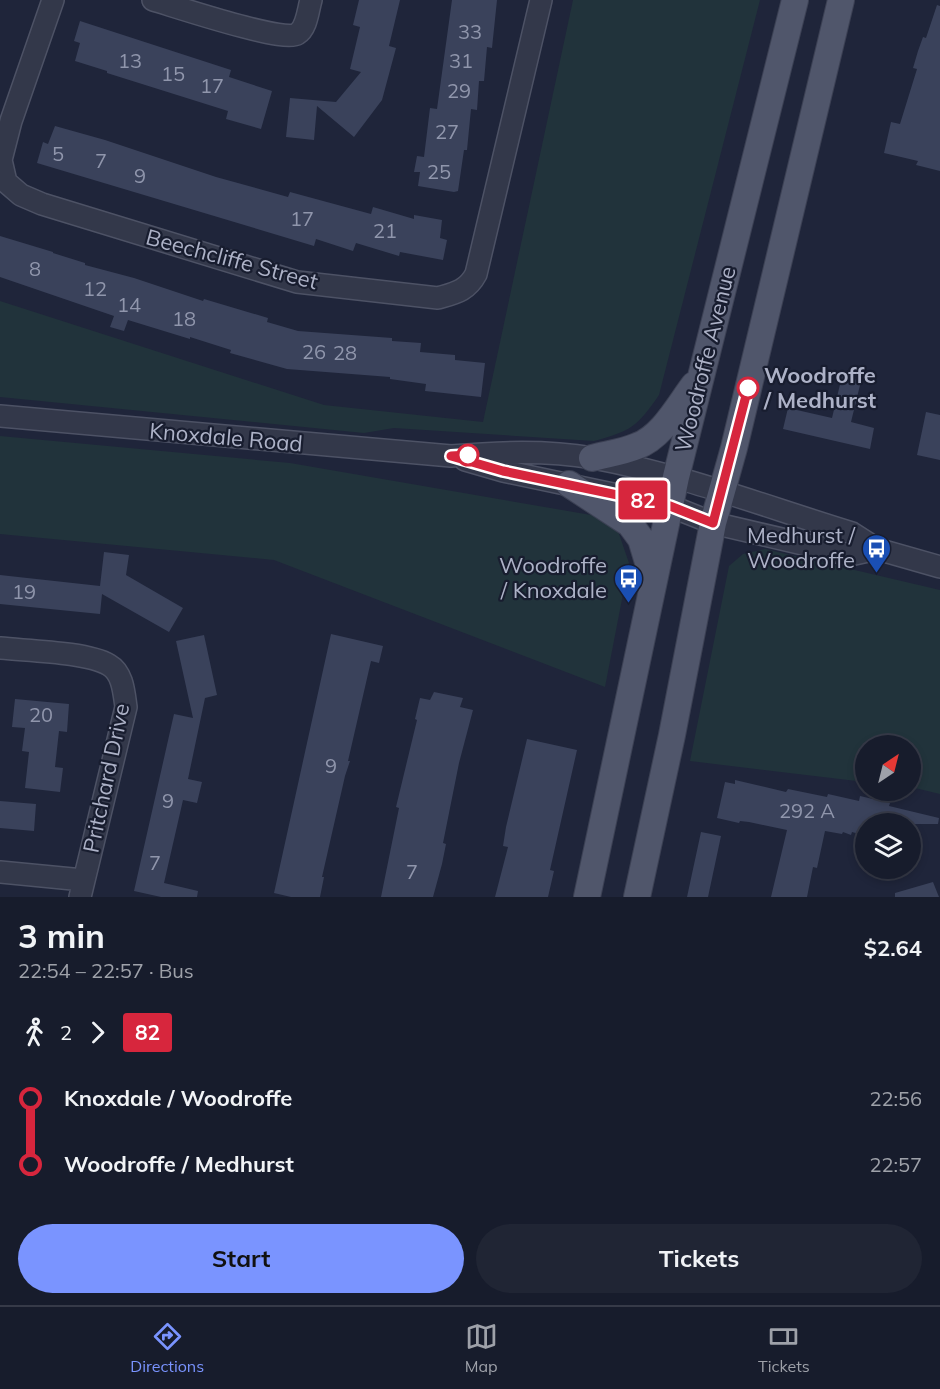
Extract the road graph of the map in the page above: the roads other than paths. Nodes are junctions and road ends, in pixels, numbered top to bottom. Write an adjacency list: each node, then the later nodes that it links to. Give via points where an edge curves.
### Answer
1 (53, 0): 4 (street, Beechcliffe Street, via 1,160 6,182 21,195 297,282 438,298 459,292 470,285 476,274)
2 (153, 0): 3 (street, via 289,37 304,26)
3 (311, 0)
4 (542, 0)
5 (795, 0): 7 (main road, Woodroffe Avenue)
6 (841, 0): 13 (main road, Woodroffe Avenue)
7 (700, 378): 10 (main road, via 648,441); 11 (main road, Woodroffe Avenue)
8 (0, 417): 9 (street, Knoxdale Road)
9 (451, 456): 10 (street, Knoxdale Road, via 502,452); 12 (street, Knoxdale Road)
10 (592, 458): 11 (street, Knoxdale Road)
11 (676, 477): 13 (street, Knoxdale Road); 14 (main road, Woodroffe Avenue)
12 (569, 484): 14 (street, Knoxdale Road); 18 (main road, via 630,524 640,539)
13 (721, 492): 15 (main road, Woodroffe Avenue); 16 (street, Knoxdale Road, via 852,533)
14 (670, 506): 15 (street, Knoxdale Road); 18 (main road, Woodroffe Avenue)
15 (713, 523): 16 (street, Knoxdale Road, via 850,555); 23 (main road, Woodroffe Avenue)
16 (878, 549): 17 (street)
17 (940, 567)
18 (654, 582): 22 (main road, Woodroffe Avenue)
19 (0, 648): 21 (street, Pritchard Drive, via 77,656 111,666 124,686 126,707)
20 (0, 872): 21 (street)
21 (82, 888)
22 (587, 897)
23 (637, 897)

